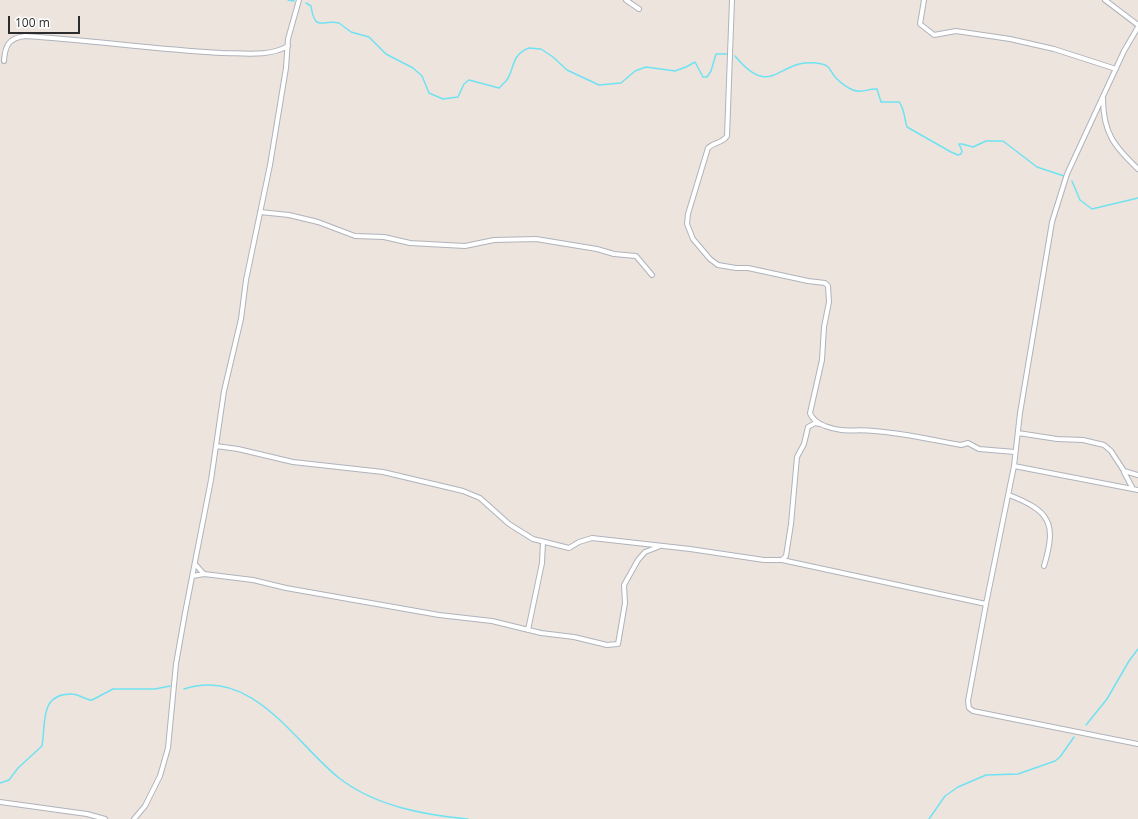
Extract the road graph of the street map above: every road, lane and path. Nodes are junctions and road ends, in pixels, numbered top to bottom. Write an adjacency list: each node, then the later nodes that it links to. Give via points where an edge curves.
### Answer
1 (298, 0): 8 (street)
2 (626, 0): 6 (street)
3 (732, 0): 15 (street, via 727,136 708,148 687,224 697,245 718,265 748,268 808,282 825,283 828,286 829,302 822,360 810,412)
4 (924, 0): 10 (street, via 920,24 934,35 956,31 1010,39 1054,49)
5 (1106, 0): 7 (street)
6 (639, 9)
7 (1138, 26): 10 (street)
8 (288, 46): 9 (street, via 262,54 193,52 25,36 16,37 8,42); 13 (street, via 285,76)
9 (4, 60)
10 (1116, 69): 11 (street)
11 (1103, 95): 12 (street, via 1103,112 1111,140); 16 (street, via 1067,174 1052,222)
12 (1138, 169)
13 (260, 212): 14 (street, via 289,214 355,236 384,237 423,245 466,246 494,240 545,240 636,256); 17 (street, via 241,319 224,391)
14 (652, 275)
15 (820, 424): 18 (street, via 845,432 873,430 955,444 968,443 979,449); 27 (street, via 815,423 808,427 804,444 797,457 791,524 786,556)
16 (1018, 433): 18 (street); 20 (street, via 1083,440 1104,446 1111,451)
17 (216, 446): 25 (street, via 293,462 383,472 464,491 480,498 509,524 526,535); 28 (street)
18 (1014, 452): 19 (street)
19 (1014, 466): 22 (street); 24 (street)
20 (1124, 472): 21 (street); 22 (street)
21 (1138, 475)
22 (1133, 488): 23 (street)
23 (1138, 490)
24 (1009, 495): 29 (street, via 1033,506 1046,517 1050,547); 32 (street)
25 (543, 542): 26 (street, via 569,548 592,538); 33 (street, via 542,563)
26 (659, 546): 27 (street, via 764,560); 33 (street, via 645,552 624,585 625,603 618,644 607,645)
27 (782, 560): 32 (street)
28 (195, 564): 30 (street); 31 (street)
29 (1044, 566)
30 (204, 574): 31 (street); 33 (street, via 252,580 439,615 492,621)
31 (192, 576): 37 (street, via 176,664 165,760 148,801)
32 (986, 604): 34 (street, via 968,701 969,708 973,711)
33 (528, 630)
34 (1138, 744)
35 (0, 802): 36 (street, via 87,814)
36 (105, 819)
37 (134, 819)

